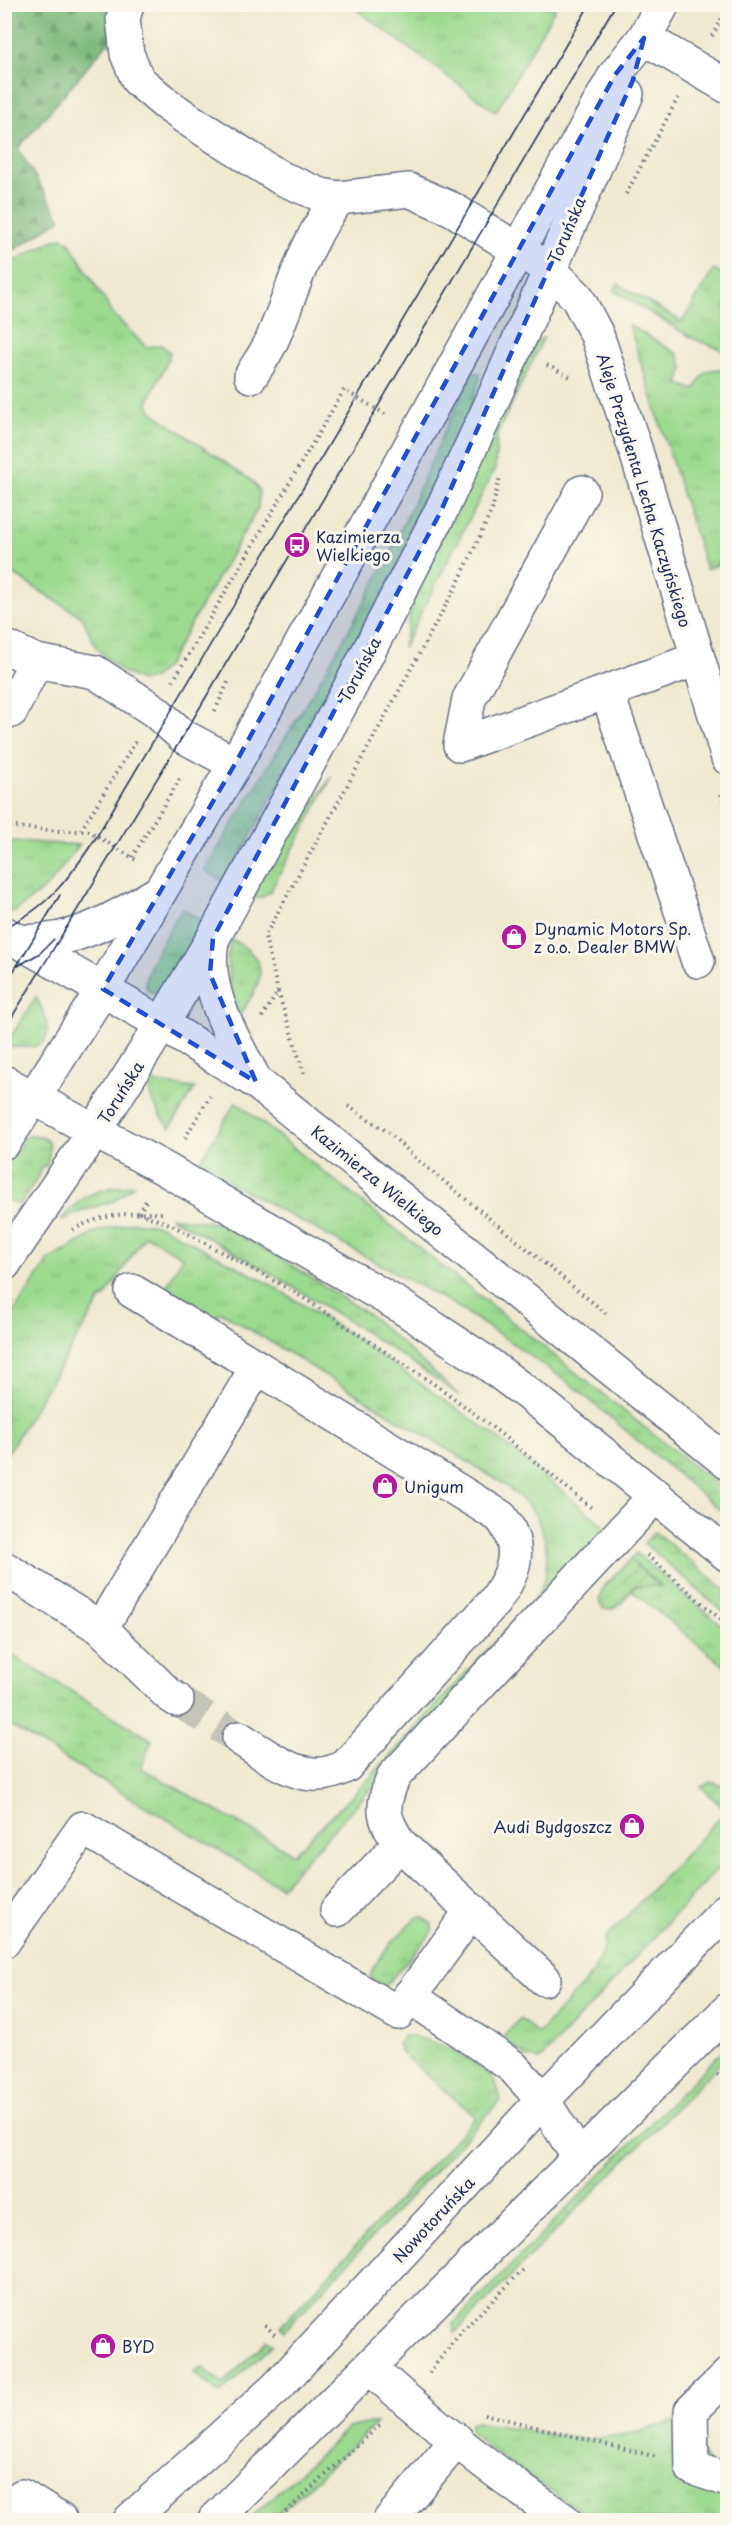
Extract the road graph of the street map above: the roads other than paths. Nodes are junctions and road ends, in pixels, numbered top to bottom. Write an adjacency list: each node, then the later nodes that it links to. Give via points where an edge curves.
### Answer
1 (127, 4): 5 (main road, via 123,19 127,54 138,80 189,120 281,178 321,195)
2 (663, 4): 3 (main road, Toruńska)
3 (644, 38): 4 (main road); 6 (main road, Toruńska, via 615,75); 7 (main road, Toruńska, via 633,80)
4 (728, 87)
5 (339, 198): 6 (main road, Aleje Prezydenta Lecha Kaczyńskiego, via 409,190 458,212); 8 (main road, via 323,217 306,249 271,342)
6 (519, 250): 7 (main road, Aleje Prezydenta Lecha Kaczyńskiego); 16 (main road, Toruńska)
7 (549, 269): 11 (main road, Aleje Prezydenta Lecha Kaczyńskiego, via 577,297 597,335); 19 (main road, Toruńska, via 440,513)
8 (251, 376)
9 (582, 492): 13 (main road, via 470,699 460,745)
10 (4, 646): 12 (main road)
11 (698, 659): 13 (main road); 15 (main road, Aleje Prezydenta Lecha Kaczyńskiego)
12 (36, 661): 14 (main road); 16 (main road, via 95,672 155,711 183,736)
13 (608, 692): 20 (main road)
14 (11, 711)
15 (728, 758)
16 (235, 764): 17 (main road, Toruńska)
17 (158, 892): 18 (main road, via 85,933 43,941); 21 (main road, Toruńska)
18 (11, 937): 21 (main road, Kazimierza Wielkiego)
19 (213, 938): 22 (main road, Toruńska); 24 (main road, via 210,974 216,996)
20 (698, 961)
21 (103, 989): 22 (main road, Kazimierza Wielkiego); 25 (main road, Toruńska)
22 (162, 1024): 24 (main road, Kazimierza Wielkiego); 26 (main road, Toruńska)
23 (4, 1082): 25 (main road)
24 (256, 1082): 31 (main road, Kazimierza Wielkiego)
25 (34, 1097): 26 (main road); 27 (main road, Toruńska)
26 (94, 1132): 28 (main road, Toruńska); 32 (main road, via 397,1304 484,1361)
27 (4, 1142)
28 (4, 1264)
29 (132, 1291): 30 (main road)
30 (257, 1367): 35 (main road); 37 (main road, via 494,1511 510,1529 515,1556 512,1573 494,1602 346,1766 332,1774 299,1773)
31 (728, 1463)
32 (656, 1495): 33 (main road); 38 (main road, via 394,1776 384,1798 387,1824)
33 (728, 1555)
34 (4, 1568): 35 (main road)
35 (101, 1628): 36 (main road)
36 (177, 1700)
37 (238, 1738)
38 (400, 1844): 40 (main road); 41 (main road)
39 (728, 1909): 46 (main road, Nowotoruńska)
40 (337, 1910)
41 (472, 1910): 43 (main road); 44 (main road)
42 (4, 1941): 44 (main road, via 82,1828 398,2013)
43 (544, 1979)
44 (410, 1996): 46 (main road, via 512,2066)
45 (728, 2010): 47 (main road)
46 (543, 2100): 47 (main road); 54 (main road, Nowotoruńska, via 277,2387)
47 (579, 2158): 48 (main road)
48 (370, 2368): 50 (main road); 55 (main road)
49 (728, 2375): 51 (main road, via 691,2410 692,2468)
50 (457, 2440): 56 (main road); 57 (main road, via 505,2480)
51 (728, 2480)
52 (10, 2498): 53 (main road)
53 (60, 2520)
54 (130, 2520)
55 (215, 2520)
56 (390, 2520)
57 (564, 2520)

